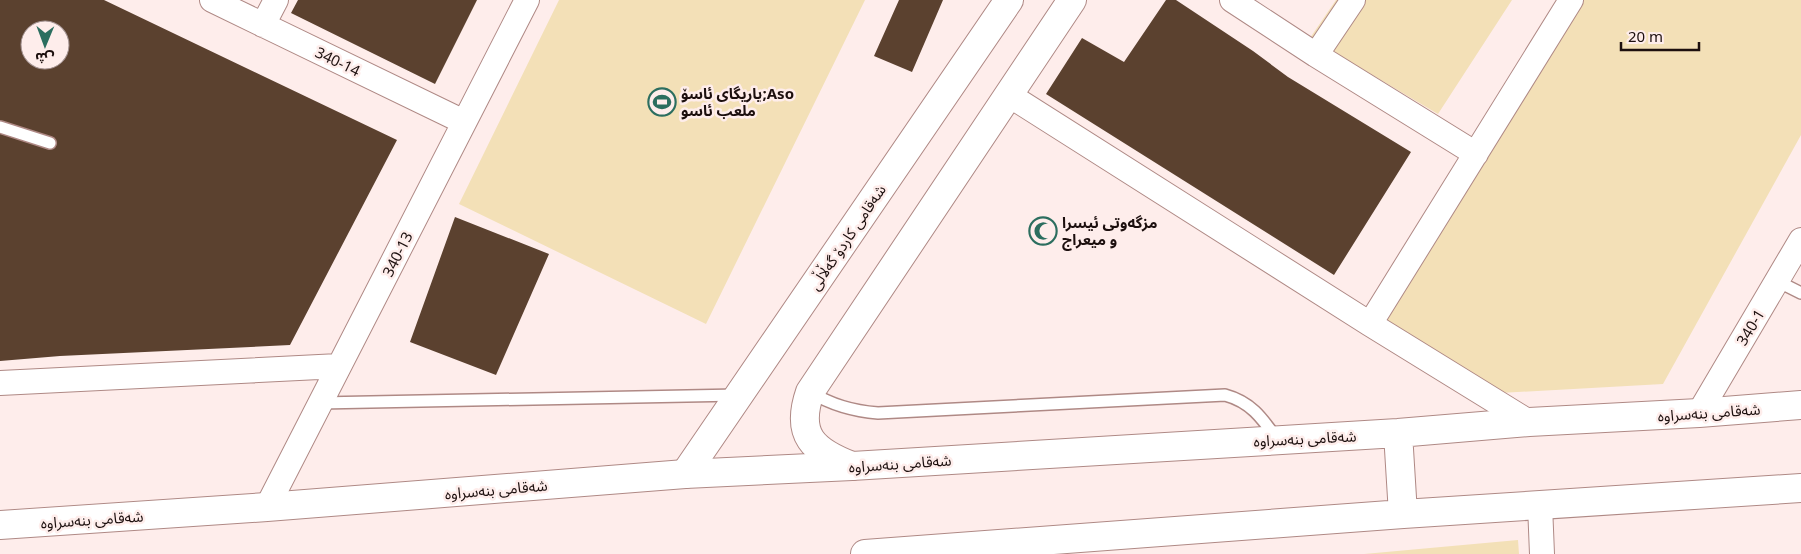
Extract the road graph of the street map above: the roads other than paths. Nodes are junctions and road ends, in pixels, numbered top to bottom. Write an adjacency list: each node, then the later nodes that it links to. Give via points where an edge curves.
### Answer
1 (212, 0): 9 (street, 340-14)
2 (276, 0): 9 (street)
3 (527, 0): 12 (street, 340-13)
4 (1009, 0): 23 (main road, شەقامی کاردۆ گەڵاڵی)
5 (1072, 0): 11 (main road)
6 (1232, 0): 10 (street)
7 (1353, 0): 10 (street)
8 (1571, 0): 15 (street)
9 (263, 25): 12 (street, 340-14)
10 (1316, 55): 15 (street)
11 (1009, 95): 19 (street); 22 (main road)
12 (464, 122): 20 (street, 340-13)
13 (0, 127): 14 (lane)
14 (50, 143)
15 (1476, 154): 19 (street)
16 (1801, 240): 17 (street, 340-1)
17 (1777, 281): 18 (lane); 26 (street, 340-1)
18 (1801, 293)
19 (1370, 324): 27 (street)
20 (339, 366): 21 (street); 24 (street, 340-13)
21 (0, 383)
22 (810, 392): 29 (lane, via 842,408 860,412 1224,395 1237,398 1259,414); 30 (main road, via 804,409 804,427 815,445 831,458)
23 (739, 395): 24 (lane); 31 (main road, شەقامی کاردۆ گەڵاڵی)
24 (320, 403): 34 (street, 340-13)
25 (1801, 405): 26 (main road, شەقامی بنەسراوە)
26 (1699, 413): 27 (main road, شەقامی بنەسراوە)
27 (1529, 422): 28 (main road, شەقامی بنەسراوە)
28 (1398, 433): 29 (main road, شەقامی بنەسراوە); 35 (main road)
29 (1277, 439): 30 (main road, شەقامی بنەسراوە)
30 (852, 466): 31 (main road, شەقامی بنەسراوە)
31 (685, 474): 34 (main road, شەقامی بنەسراوە)
32 (1801, 488): 33 (main road)
33 (1540, 505): 35 (main road); 38 (street)
34 (267, 507): 36 (main road, شەقامی بنەسراوە)
35 (1404, 514): 37 (main road)
36 (0, 525)
37 (865, 554)
38 (1542, 554)

